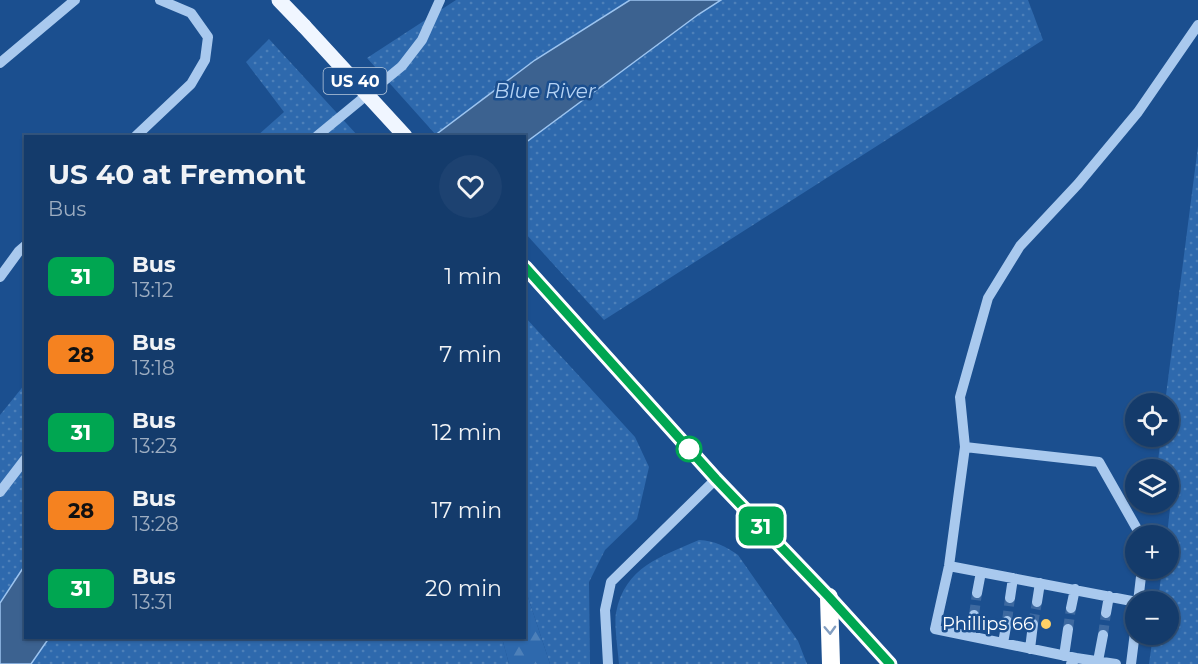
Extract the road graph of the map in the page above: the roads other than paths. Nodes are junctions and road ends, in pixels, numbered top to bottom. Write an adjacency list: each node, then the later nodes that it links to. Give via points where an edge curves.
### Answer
1 (75, 0): 6 (street)
2 (160, 0): 7 (street, via 191,13 208,37 205,60 191,84)
3 (279, 0): 9 (main road, US 40, bridge)
4 (440, 0): 8 (street, via 422,40 402,66)
5 (1198, 25): 13 (street, via 1138,112 1020,246 988,298 960,397)
6 (0, 63)
7 (137, 135)
8 (318, 135)
9 (404, 135)
10 (24, 246): 12 (street)
11 (526, 268): 15 (main road)
12 (0, 277)
13 (965, 447): 17 (street, via 1099,462); 18 (street)
14 (24, 461): 16 (street)
15 (716, 479): 25 (main road); 42 (street, via 611,582 605,610)
16 (0, 492)
17 (1135, 525)
18 (949, 566): 19 (street); 36 (street, via 935,629)
19 (981, 572): 20 (street); 23 (street)
20 (1013, 578): 21 (street); 26 (street)
21 (1040, 583): 22 (street); 28 (street)
22 (1075, 590): 24 (street); 29 (street)
23 (977, 593)
24 (1109, 596): 27 (street); 30 (street)
25 (829, 597): 43 (highway, one-way to 43); 44 (main road)
26 (1010, 598)
27 (1125, 599)
28 (1037, 602)
29 (1071, 608)
30 (1106, 613)
31 (974, 615): 36 (street)
32 (1007, 621): 37 (street)
33 (1033, 624): 39 (street)
34 (1068, 629): 40 (street)
35 (1103, 635): 41 (street)
36 (970, 636): 37 (street)
37 (1003, 643): 39 (street)
38 (1133, 645): 46 (street)
39 (1030, 649): 40 (street)
40 (1070, 659): 41 (street)
41 (1098, 661): 45 (street)
42 (608, 664)
43 (831, 664)
44 (890, 664)
45 (1116, 664)
46 (1131, 664)

